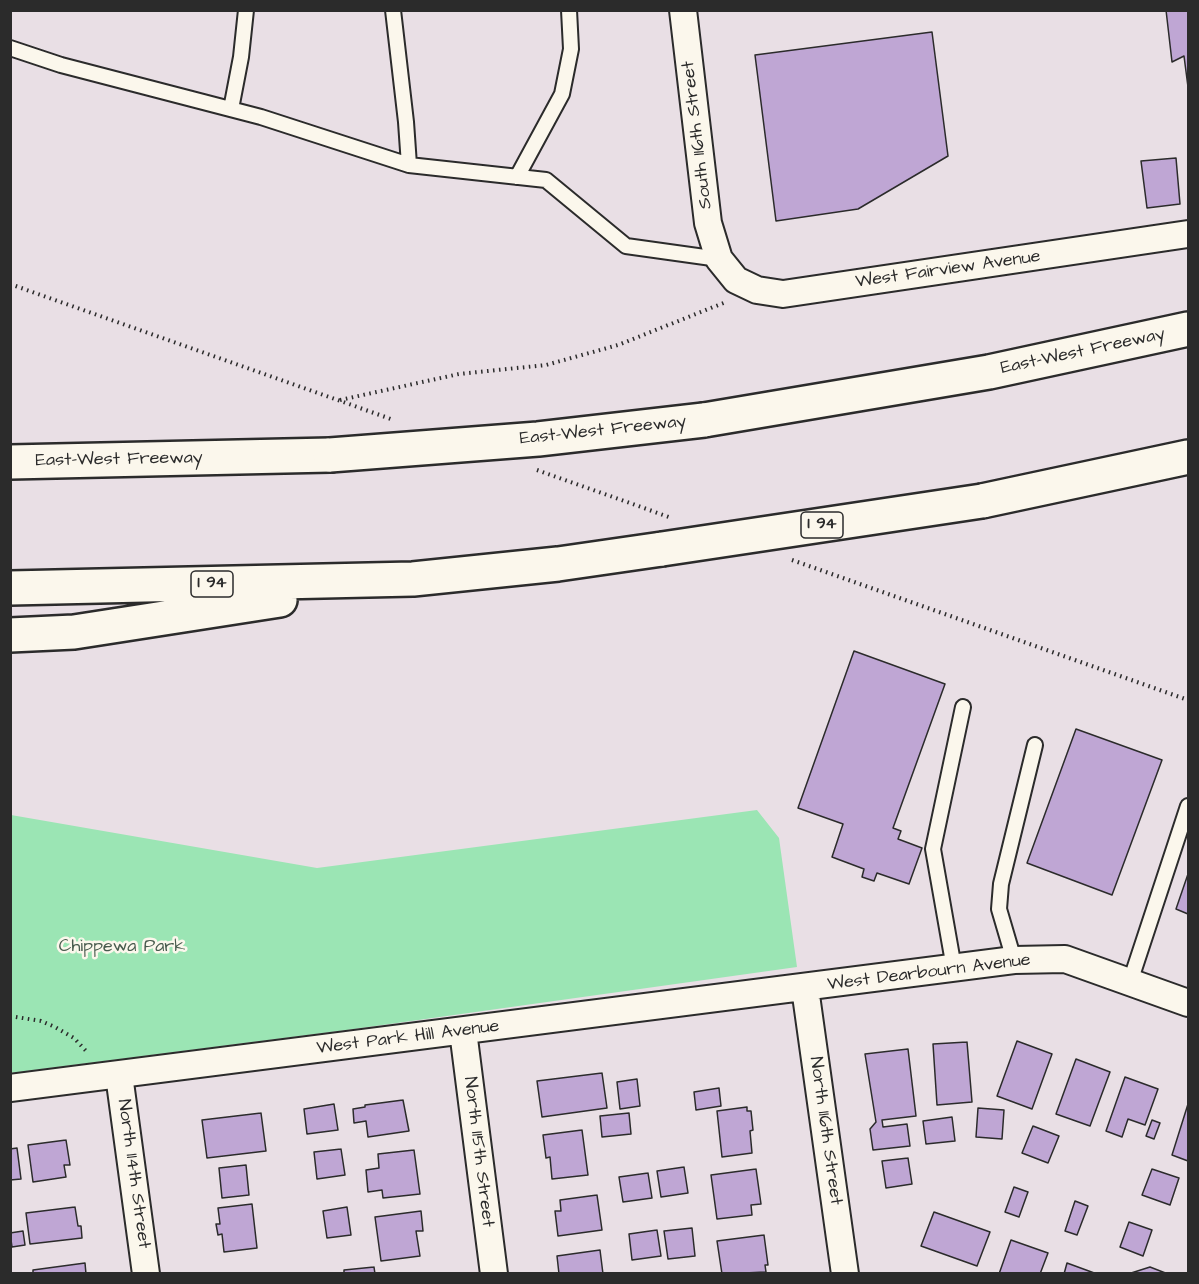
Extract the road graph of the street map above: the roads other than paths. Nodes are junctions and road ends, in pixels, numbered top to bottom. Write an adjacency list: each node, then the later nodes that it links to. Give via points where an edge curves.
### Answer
1 (246, 10): 6 (lane)
2 (393, 10): 7 (lane)
3 (569, 10): 8 (lane, via 571,49 562,94)
4 (683, 10): 10 (street, South 116th Street, via 708,224)
5 (10, 48): 6 (lane)
6 (231, 109): 7 (lane)
7 (409, 165): 8 (lane)
8 (517, 177): 10 (lane, via 546,180 626,246)
9 (1188, 234): 10 (street, West Fairview Avenue, via 783,294 757,290 736,280)
10 (719, 259)
11 (1188, 329): 14 (highway, East-West Freeway, bridge, via 988,372 704,420 538,439 330,455)
12 (10, 440): 14 (highway)
13 (1188, 457): 16 (highway, I 94, bridge, via 982,501 558,564)
14 (89, 461): 15 (highway, East-West Freeway)
15 (10, 462)
16 (412, 579): 17 (highway, I 94); 18 (highway, via 74,632)
17 (10, 588)
18 (10, 635)
19 (963, 707): 23 (lane, via 933,849)
20 (1035, 745): 22 (lane, via 1000,892 999,909)
21 (1188, 806): 24 (lane)
22 (1014, 960): 23 (street, West Dearbourn Avenue); 24 (street, West Dearbourn Avenue, via 1065,959)
23 (954, 968): 25 (street, West Dearbourn Avenue)
24 (1130, 982): 26 (street, West Dearbourn Avenue)
25 (805, 988): 27 (street, West Park Hill Avenue); 32 (street, North 116th Street)
26 (1188, 1003)
27 (463, 1031): 28 (street, West Park Hill Avenue); 31 (street, North 115th Street)
28 (107, 1077): 29 (street, West Park Hill Avenue); 30 (street, North 114th Street)
29 (10, 1088)
30 (146, 1274)
31 (494, 1274)
32 (845, 1274)

